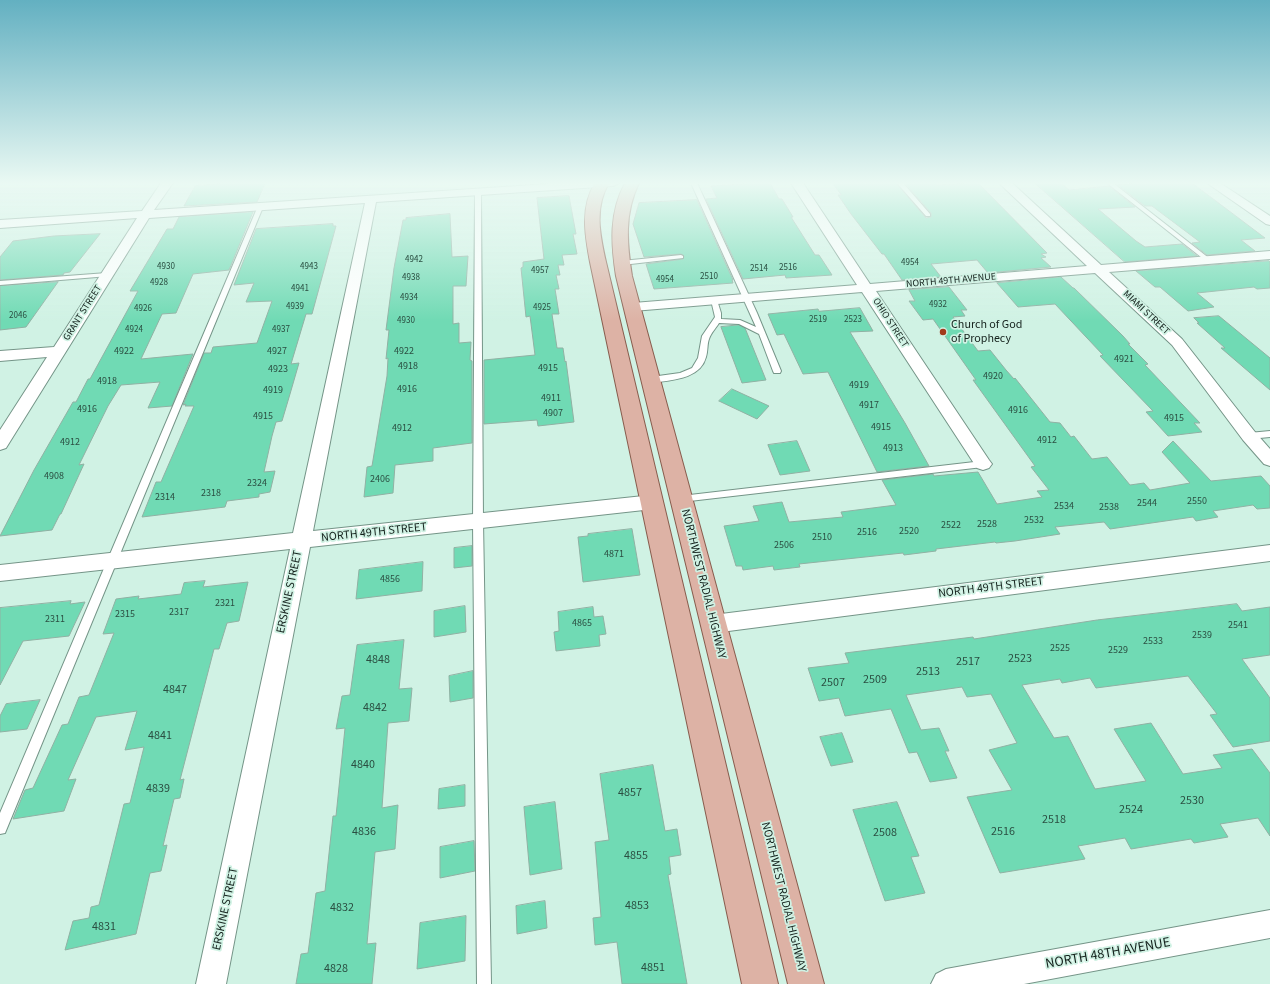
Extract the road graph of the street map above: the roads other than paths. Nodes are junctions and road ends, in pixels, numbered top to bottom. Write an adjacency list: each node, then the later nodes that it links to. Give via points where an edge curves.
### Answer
1 (137, 229): 16 (street, GRANT STREET)
2 (251, 229): 38 (lane)
3 (365, 229): 36 (street, ERSKINE STREET)
4 (478, 229): 35 (lane)
5 (592, 229): 34 (main road)
6 (618, 229): 14 (main road, NORTHWEST RADIAL HIGHWAY)
7 (715, 229): 19 (lane)
8 (828, 229): 18 (street, OHIO STREET)
9 (1055, 229): 15 (street, MIAMI STREET)
10 (1168, 229): 13 (lane)
11 (1270, 255): 13 (street, NORTH 49TH AVENUE)
12 (681, 257): 14 (lane)
13 (1208, 260): 15 (street, NORTH 49TH AVENUE)
14 (622, 263): 21 (main road, NORTHWEST RADIAL HIGHWAY)
15 (1099, 269): 18 (street, NORTH 49TH AVENUE); 29 (street, MIAMI STREET, via 1177,342)
16 (107, 275): 17 (lane); 24 (street, GRANT STREET)
17 (0, 283)
18 (867, 288): 19 (street, NORTH 49TH AVENUE); 32 (street, OHIO STREET)
19 (746, 298): 20 (street, NORTH 49TH AVENUE); 23 (lane)
20 (714, 300): 21 (street, NORTH 49TH AVENUE); 22 (lane, via 718,310)
21 (633, 307): 27 (main road, NORTHWEST RADIAL HIGHWAY)
22 (718, 321): 23 (lane, via 740,322); 27 (lane, via 705,337 702,359 694,370 681,376)
23 (762, 333): 26 (lane)
24 (59, 351): 25 (street); 30 (street, GRANT STREET)
25 (0, 356)
26 (777, 371)
27 (651, 380): 33 (main road, NORTHWEST RADIAL HIGHWAY)
28 (1270, 434): 29 (lane)
29 (1249, 436): 31 (street, MIAMI STREET)
30 (0, 444)
31 (1270, 460)
32 (983, 464): 33 (lane)
33 (681, 499): 40 (main road, NORTHWEST RADIAL HIGHWAY)
34 (653, 502): 35 (street, NORTH 49TH STREET); 45 (main road)
35 (478, 521): 36 (street, NORTH 49TH STREET); 44 (lane)
36 (301, 541): 38 (street, NORTH 49TH STREET); 43 (street, ERSKINE STREET)
37 (1270, 553): 40 (street, NORTH 49TH STREET)
38 (112, 561): 39 (street, NORTH 49TH STREET); 41 (lane)
39 (0, 574)
40 (713, 624): 46 (main road, NORTHWEST RADIAL HIGHWAY)
41 (0, 828)
42 (1270, 924): 47 (street, NORTH 48TH AVENUE)
43 (211, 984)
44 (484, 984)
45 (760, 984)
46 (806, 984)
47 (946, 984)

